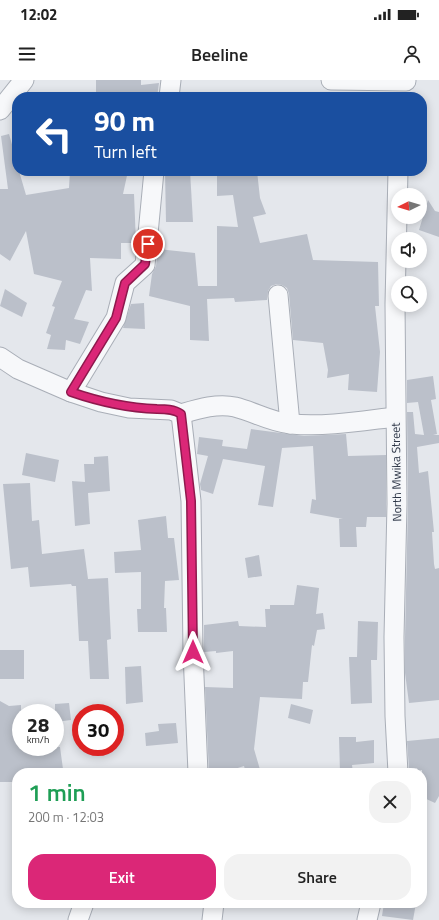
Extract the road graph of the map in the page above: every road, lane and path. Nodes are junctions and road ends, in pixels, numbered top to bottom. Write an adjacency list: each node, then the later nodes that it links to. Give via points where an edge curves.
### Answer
1 (24, 80): 5 (street)
2 (170, 80): 6 (street)
3 (331, 80): 4 (street)
4 (405, 86)
5 (14, 92)
6 (169, 92)
7 (12, 95): 8 (street)
8 (0, 110)
9 (153, 176): 13 (street, via 145,264 125,283 116,318)
10 (398, 176): 15 (street, North Mwika Street)
11 (278, 295): 16 (street)
12 (0, 357): 13 (street, via 18,369)
13 (71, 392): 14 (street, via 129,408 171,410)
14 (181, 414): 16 (street, via 205,408 235,407 273,422); 17 (street, via 191,501)
15 (395, 417): 16 (street, via 340,423); 18 (street, North Mwika Street, via 397,510 394,644)
16 (290, 424)
17 (198, 768)
18 (398, 768)
19 (82, 908): 22 (street)
20 (213, 908): 23 (street)
21 (370, 908): 24 (street)
22 (78, 920)
23 (212, 920)
24 (367, 920)

